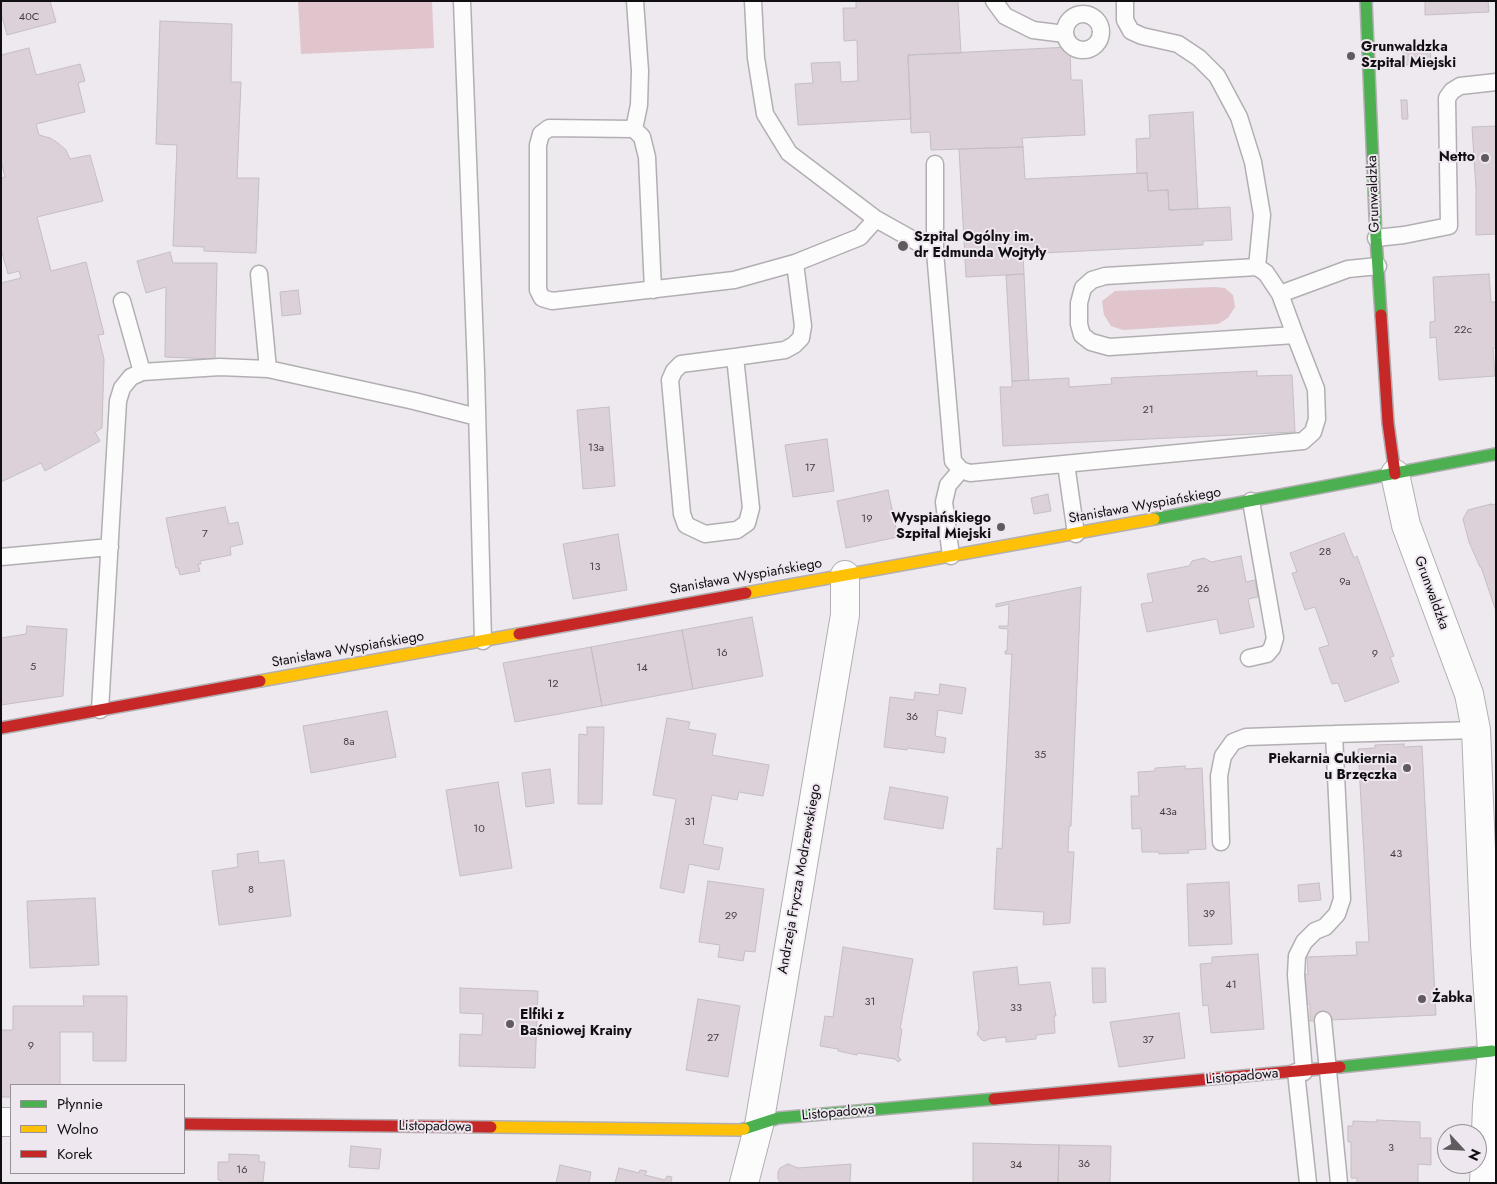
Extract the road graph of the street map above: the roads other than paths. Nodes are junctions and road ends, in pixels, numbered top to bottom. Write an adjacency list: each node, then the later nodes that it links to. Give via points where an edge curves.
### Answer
1 (462, 1): 25 (lane)
2 (635, 1): 9 (lane, via 640,71 639,106)
3 (753, 1): 11 (lane, via 756,58 765,114 789,153)
4 (994, 1): 7 (lane, via 1005,16 1033,30)
5 (1124, 1): 15 (lane, via 1125,20 1131,31 1178,44 1199,58 1217,76 1239,116 1253,162 1262,215)
6 (1366, 1): 12 (street, Grunwaldzka)
7 (1065, 34)
8 (1496, 82): 12 (lane, via 1460,86 1447,98 1449,226)
9 (634, 129): 18 (lane, via 642,137 647,157); 18 (lane, via 548,128 541,134 538,145 538,290 542,298 552,301)
10 (935, 164): 13 (lane)
11 (876, 219): 13 (lane); 14 (lane, via 860,237)
12 (1376, 238): 16 (street, Grunwaldzka)
13 (935, 252): 28 (lane, via 953,461)
14 (796, 263): 18 (lane, via 734,280); 22 (lane, via 803,326 801,338 785,350)
15 (1257, 266): 19 (lane, via 1266,273); 21 (lane, via 1105,276 1092,280 1083,288 1079,303 1082,335 1091,342 1109,347)
16 (1378, 266): 19 (lane, via 1348,269); 29 (street, Grunwaldzka, via 1388,423)
17 (259, 274): 23 (lane)
18 (653, 290)
19 (1280, 294): 21 (lane)
20 (122, 301): 24 (lane)
21 (1295, 335): 27 (lane, via 1316,389 1317,419 1313,432 1304,441)
22 (735, 357): 22 (lane, via 681,364 670,380 682,514 686,525 705,534 737,530 747,523 751,508)
23 (268, 369): 24 (lane, via 220,367); 25 (lane)
24 (142, 372): 32 (lane, via 131,377 122,388 118,401)
25 (476, 417): 36 (lane)
26 (1496, 454): 29 (street, Stanisława Wyspiańskiego)
27 (1066, 464): 28 (lane, via 970,473); 31 (lane)
28 (961, 470): 33 (lane, via 948,485 944,502)
29 (1395, 474): 30 (street, Stanisława Wyspiańskiego); 40 (street, Grunwaldzka, via 1406,525 1469,694)
30 (1251, 501): 31 (street, Stanisława Wyspiańskiego); 37 (lane, via 1275,638 1267,654)
31 (1076, 534): 33 (street, Stanisława Wyspiańskiego)
32 (110, 547): 34 (lane); 38 (lane)
33 (951, 556): 35 (street, Stanisława Wyspiańskiego)
34 (1, 557)
35 (845, 575): 36 (street, Stanisława Wyspiańskiego); 48 (street, Andrzeja Frycza Modrzewskiego, via 845,615)
36 (483, 641): 38 (street, Stanisława Wyspiańskiego)
37 (1249, 658)
38 (100, 710): 39 (street, Stanisława Wyspiańskiego)
39 (1, 728)
40 (1476, 730): 41 (lane); 44 (street, Grunwaldzka, via 1485,944)
41 (1334, 734): 42 (lane, via 1246,737 1233,742 1223,756 1219,776); 46 (lane, via 1342,900 1337,914 1304,942 1297,956)
42 (1221, 842)
43 (1323, 1020): 45 (lane)
44 (1493, 1042): 45 (street, Listopadowa); 52 (street, Grunwaldzka)
45 (1328, 1069): 46 (street, Listopadowa); 51 (lane)
46 (1300, 1072): 48 (street, Listopadowa, via 778,1118); 50 (lane)
47 (185, 1124): 48 (street, Listopadowa, via 740,1130)
48 (758, 1125): 49 (street, Andrzeja Frycza Modrzewskiego)
49 (744, 1183)
50 (1308, 1183)
51 (1339, 1183)
52 (1484, 1183)

